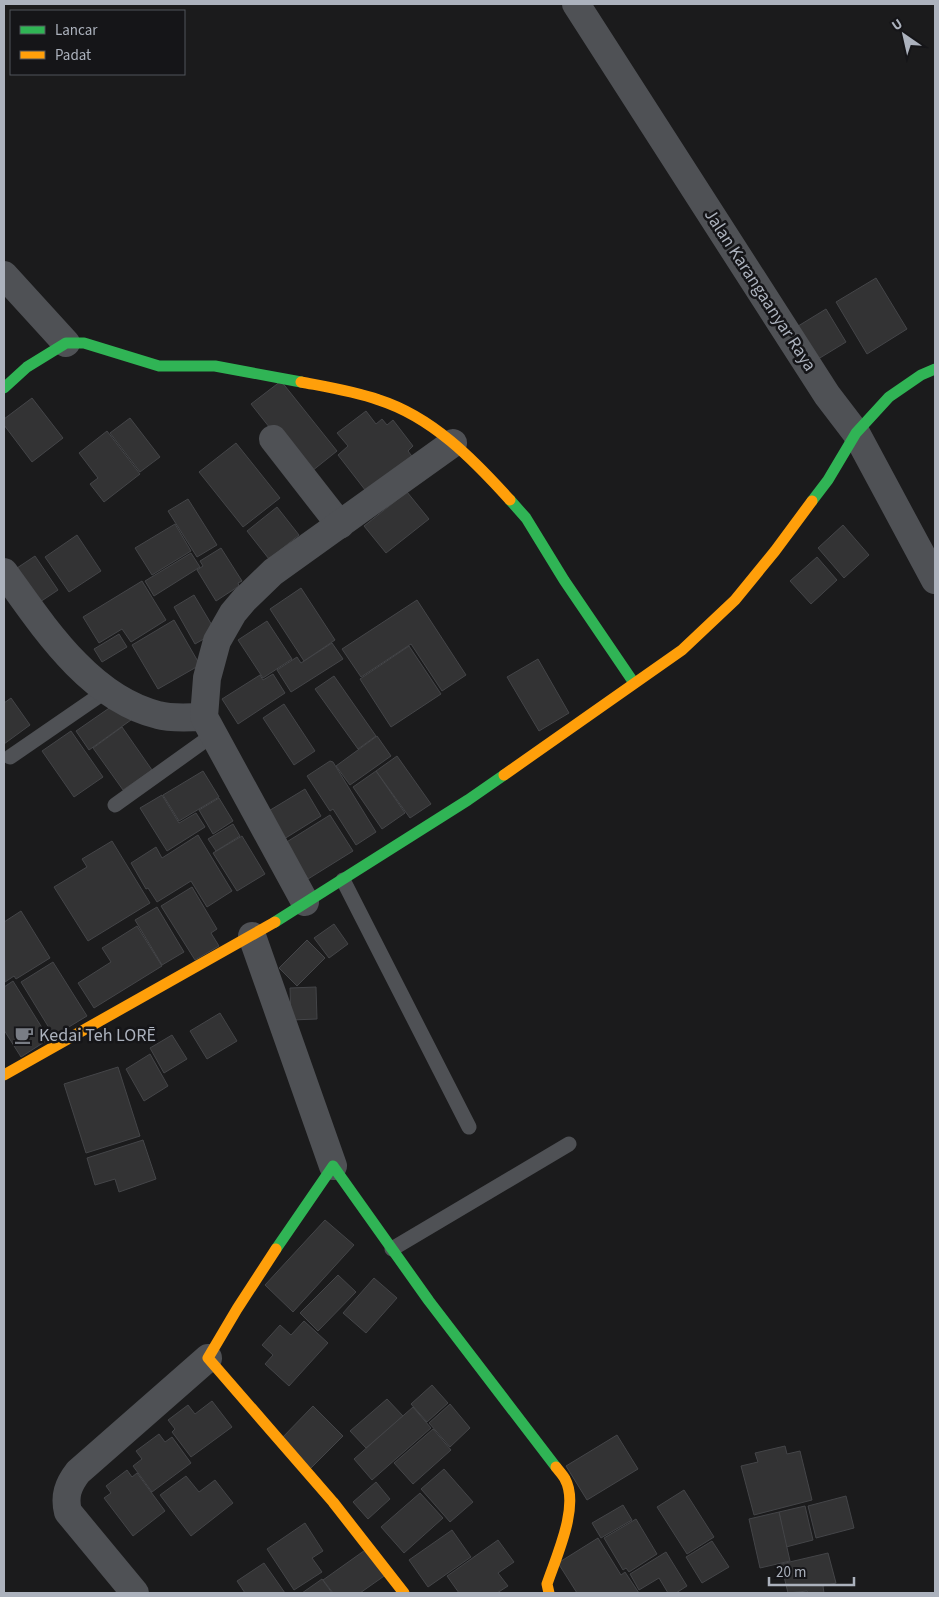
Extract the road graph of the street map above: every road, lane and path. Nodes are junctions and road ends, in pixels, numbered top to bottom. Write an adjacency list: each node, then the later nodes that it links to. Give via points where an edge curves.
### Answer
1 (576, 4): 6 (street, Jalan Karangaanyar Raya, via 828,395)
2 (4, 275): 3 (street)
3 (66, 343): 5 (street, via 27,368); 8 (street, via 84,343 159,366 215,366 349,391 404,410 433,427)
4 (935, 369): 6 (street, via 889,397)
5 (4, 388)
6 (856, 433): 11 (street, Jalan Karangaanyar Raya); 12 (street, via 828,480 735,600 682,650)
7 (273, 439): 9 (street)
8 (453, 444): 9 (street); 12 (street, via 485,472 526,518)
9 (340, 525): 14 (street, via 261,582 233,613 217,641 207,678)
10 (4, 572): 13 (street, via 40,622 89,678)
11 (935, 580)
12 (634, 683): 17 (street, via 468,800)
13 (106, 691): 14 (street, via 159,716); 15 (lane)
14 (209, 726): 16 (lane); 18 (street)
15 (10, 757)
16 (115, 806)
17 (343, 880): 18 (street); 21 (lane)
18 (305, 902): 19 (street)
19 (252, 936): 20 (street); 23 (street)
20 (4, 1074)
21 (469, 1127)
22 (569, 1144): 24 (lane)
23 (333, 1166): 24 (street); 25 (street, via 284,1236)
24 (392, 1248): 28 (street, via 566,1480 569,1517 547,1584)
25 (208, 1358): 26 (street, via 78,1472 69,1484 68,1512); 27 (street, via 376,1554)
26 (136, 1593)
27 (404, 1593)
28 (549, 1593)

